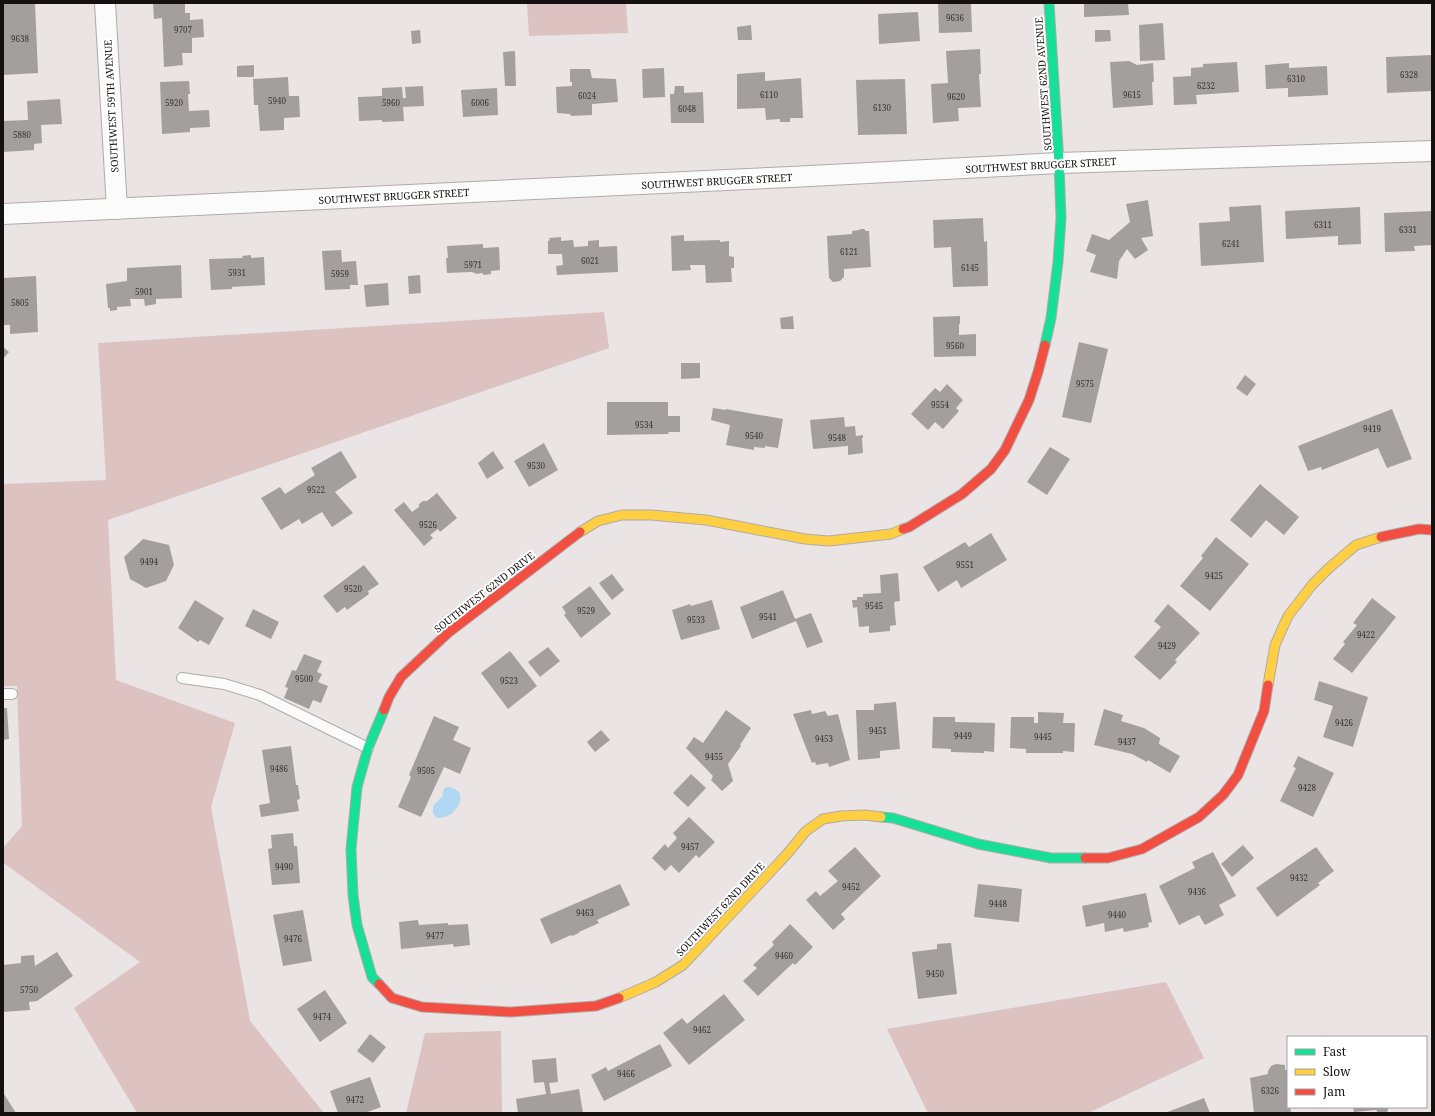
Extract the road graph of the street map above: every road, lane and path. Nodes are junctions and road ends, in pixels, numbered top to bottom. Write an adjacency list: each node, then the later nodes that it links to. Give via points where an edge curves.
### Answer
1 (105, 3): 5 (street, SOUTHWEST 59TH AVENUE)
2 (1049, 3): 4 (street, SOUTHWEST 62ND AVENUE)
3 (1432, 150): 4 (street, SOUTHWEST BRUGGER STREET)
4 (1059, 163): 5 (street, SOUTHWEST BRUGGER STREET); 9 (street, SOUTHWEST 62ND DRIVE, via 1058,262 1051,318 1038,372 1005,450 991,469 962,494 909,527 891,534 829,541 805,539 706,520 651,515 622,515 598,521 574,536 448,632 401,677 389,697)
5 (118, 209): 6 (street, SOUTHWEST BRUGGER STREET)
6 (3, 214)
7 (1432, 530): 9 (street, SOUTHWEST 62ND DRIVE, via 1419,529 1388,535 1356,545 1312,585 1288,616 1275,645 1264,711 1238,774 1223,795 1199,817 1142,849 1108,858 1051,858 978,844 893,818 864,815 823,819 806,831 683,965 656,982 596,1006 511,1012 422,1006 392,998 372,976 357,925 351,849 357,787)
8 (182, 678): 9 (lane, via 224,684 260,695)
9 (368, 748)

